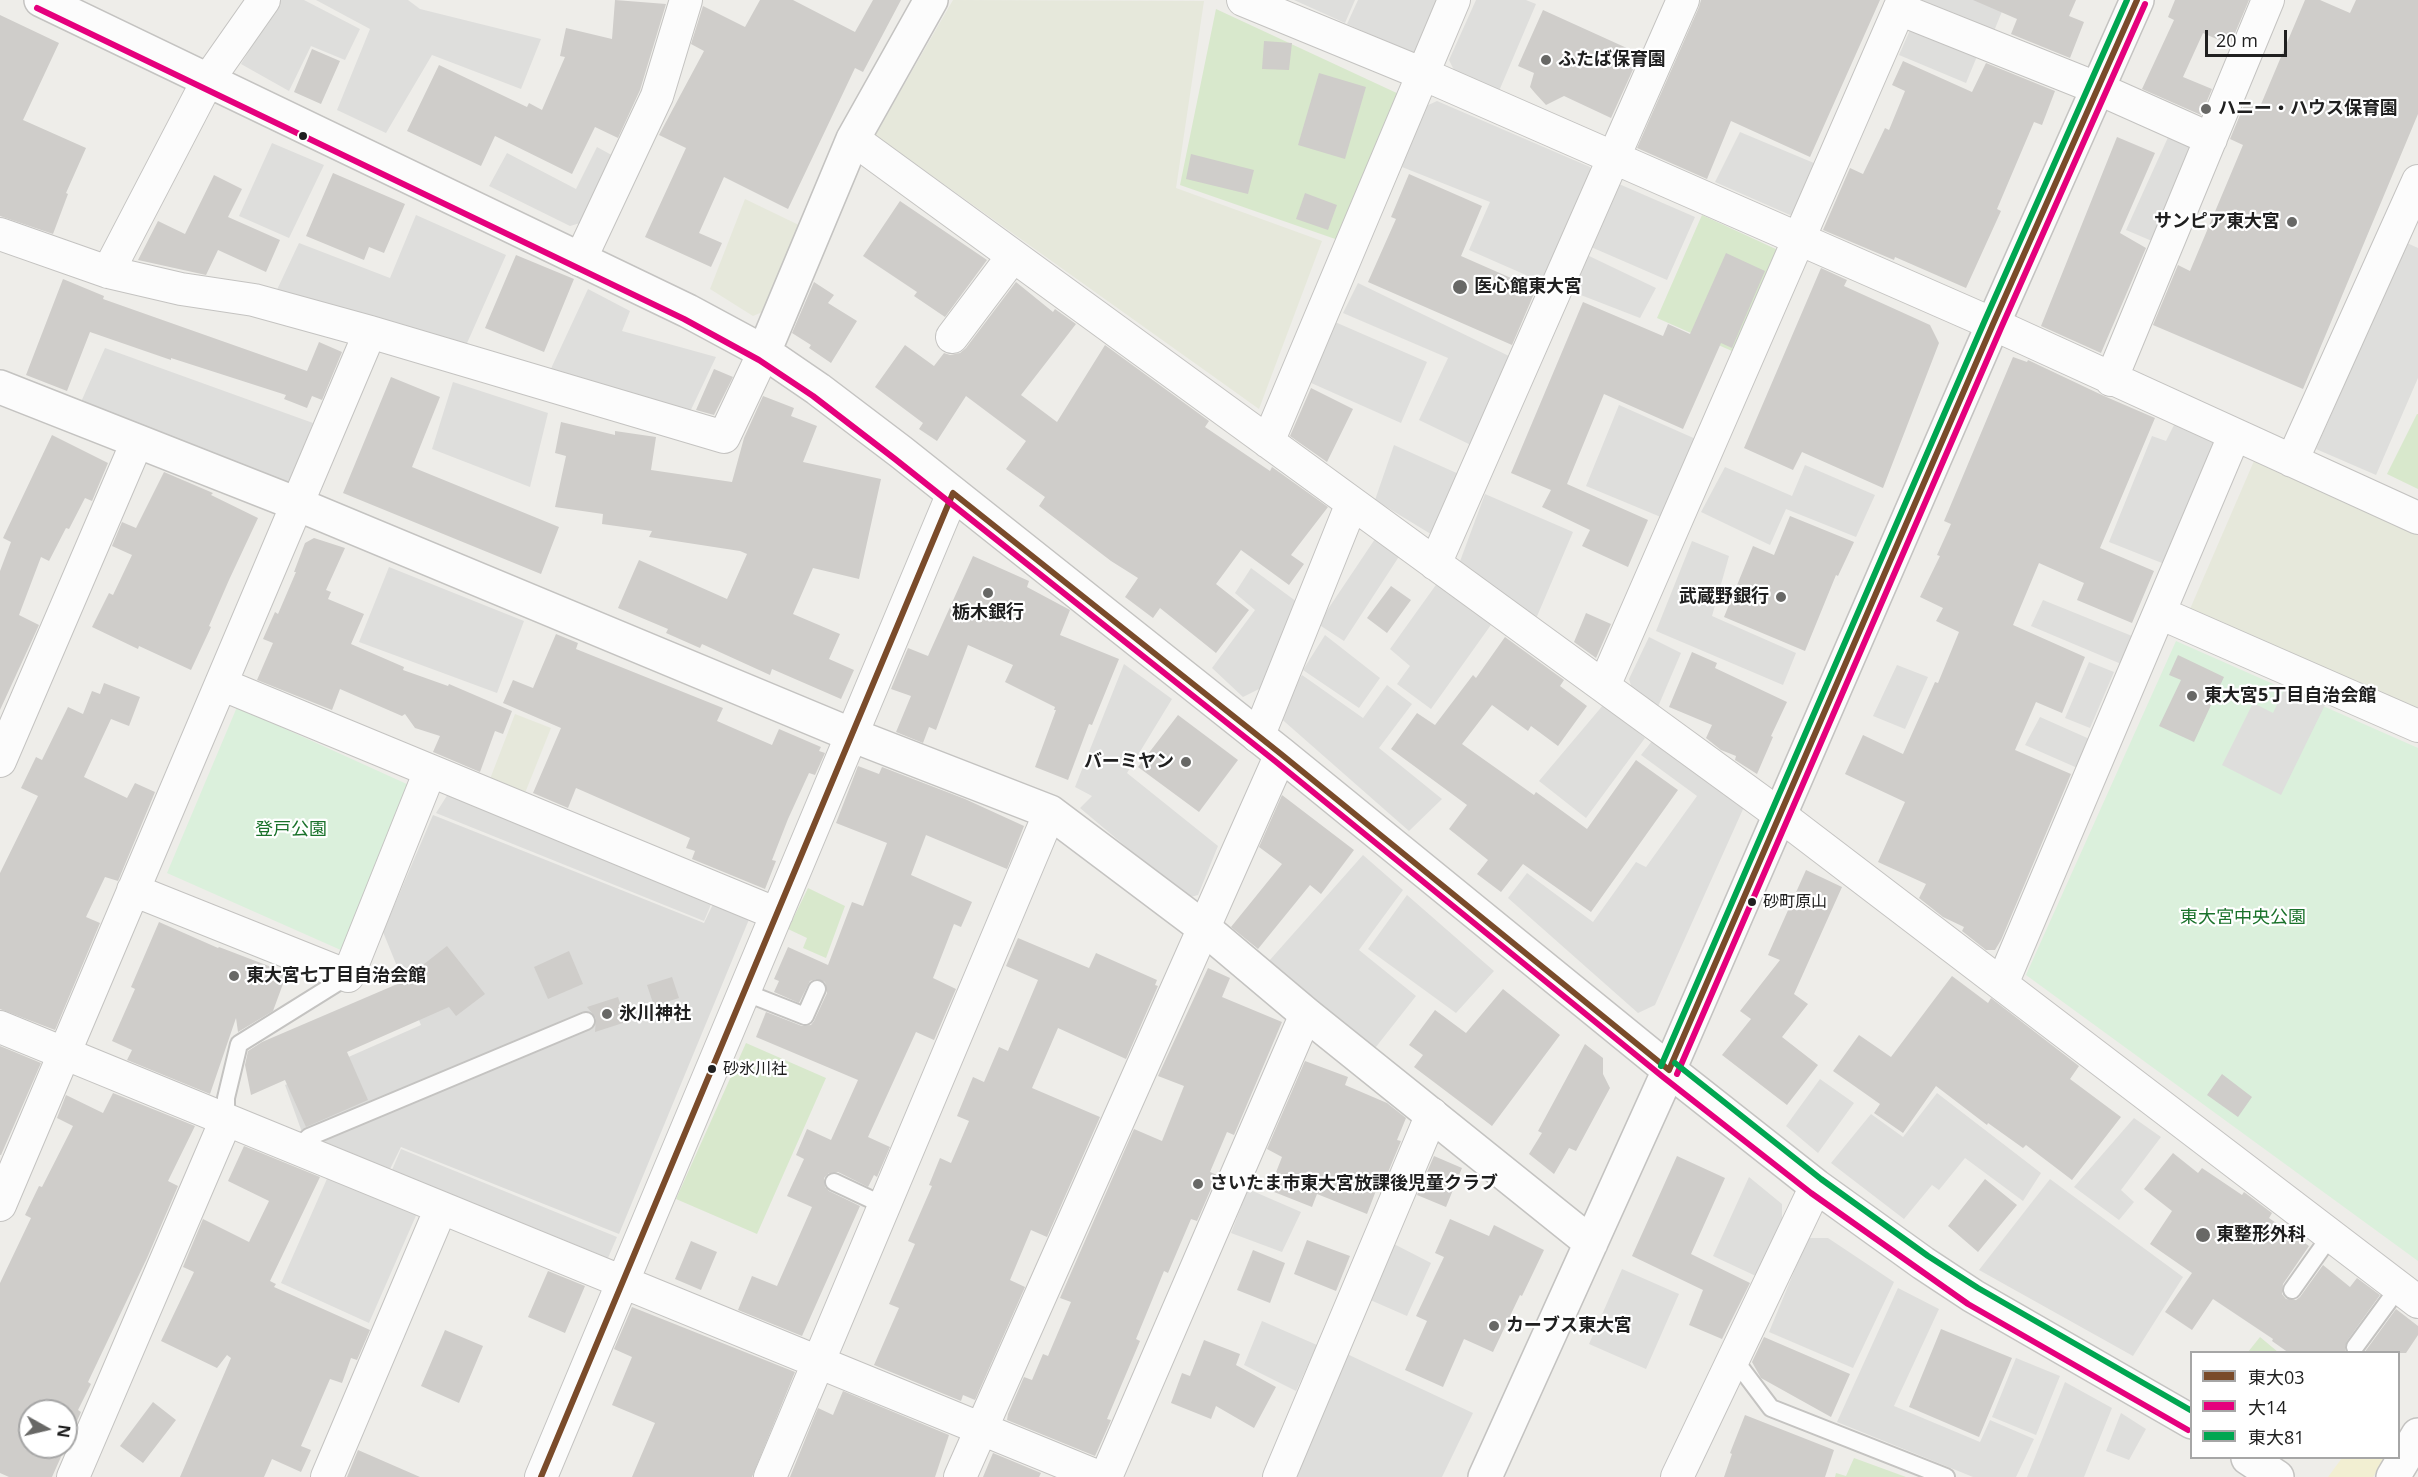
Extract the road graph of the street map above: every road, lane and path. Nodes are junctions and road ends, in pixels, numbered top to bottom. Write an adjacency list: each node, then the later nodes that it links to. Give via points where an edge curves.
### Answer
1 (41, 0): 12 (street)
2 (264, 0): 12 (street)
3 (686, 0): 21 (street, via 657,96)
4 (931, 0): 15 (street)
5 (1243, 0): 11 (street)
6 (1454, 0): 11 (street)
7 (1683, 0): 16 (street)
8 (2137, 0): 13 (street)
9 (2268, 0): 14 (street)
10 (1901, 5): 13 (street); 19 (street)
11 (1423, 74): 16 (street); 31 (street)
12 (208, 80): 21 (street); 22 (street)
13 (2098, 89): 14 (street); 23 (street)
14 (2211, 139): 27 (street)
15 (853, 140): 20 (street); 26 (street)
16 (1614, 158): 19 (street); 37 (street)
17 (2415, 196): 32 (street)
18 (0, 234): 22 (street)
19 (1799, 239): 23 (street); 40 (street)
20 (1013, 256): 25 (street); 31 (street)
21 (580, 260): 26 (street)
22 (108, 272): 24 (street, via 254,300)
23 (1993, 324): 27 (street); 47 (street)
24 (370, 332): 26 (street, via 724,437); 35 (street)
25 (952, 337)
26 (764, 352): 33 (street)
27 (2111, 380): 29 (street)
28 (0, 387): 30 (street)
29 (2234, 436): 32 (street); 38 (street)
30 (137, 442): 35 (street); 44 (street)
31 (1268, 442): 34 (street)
32 (2292, 461): 36 (street)
33 (953, 493): 42 (street); 43 (street)
34 (1352, 503): 37 (street); 43 (street)
35 (297, 504): 39 (street); 42 (street)
36 (2418, 518)
37 (1435, 564): 40 (street)
38 (2160, 613): 41 (street); 52 (street)
39 (221, 684): 45 (street); 48 (street)
40 (1604, 686): 47 (street)
41 (2418, 726)
42 (852, 735): 46 (street); 49 (street)
43 (1269, 745): 50 (street); 59 (street)
44 (0, 761)
45 (430, 771): 49 (street); 51 (street)
46 (1050, 812): 50 (street); 66 (street)
47 (1780, 815): 52 (street); 59 (street)
48 (133, 890): 51 (street); 58 (street)
49 (777, 914): 54 (street)
50 (1203, 928): 55 (street); 77 (street)
51 (348, 976): 61 (lane, via 238,1044 226,1098)
52 (2002, 984): 68 (street)
53 (816, 989): 54 (lane, via 805,1016)
54 (744, 992): 70 (street)
55 (1306, 1014): 60 (street); 86 (street)
56 (586, 1021): 62 (lane, via 309,1137)
57 (0, 1027): 58 (street)
58 (64, 1053): 61 (street); 65 (street)
59 (1669, 1070): 64 (street); 69 (street)
60 (1432, 1114): 69 (street); 87 (street)
61 (226, 1120): 62 (street); 80 (street)
62 (297, 1149): 67 (street)
63 (834, 1182): 66 (lane)
64 (1816, 1186): 74 (street); 76 (street, via 1973,1296)
65 (0, 1205)
66 (885, 1206): 75 (street)
67 (441, 1208): 70 (street); 81 (street)
68 (2331, 1235): 71 (lane); 72 (street)
69 (1591, 1243): 88 (street)
70 (623, 1282): 75 (street); 82 (street)
71 (2292, 1290)
72 (2408, 1294): 73 (lane)
73 (2355, 1347)
74 (1734, 1359): 89 (street); 90 (lane, via 1772,1408)
75 (819, 1362): 77 (street); 83 (street)
76 (2190, 1421)
77 (981, 1429): 84 (street); 85 (street)
78 (2418, 1435): 92 (street)
79 (2250, 1459): 91 (street)
80 (73, 1477)
81 (327, 1477)
82 (541, 1477)
83 (770, 1477)
84 (960, 1477)
85 (1099, 1477)
86 (1106, 1477)
87 (1279, 1477)
88 (1485, 1477)
89 (1677, 1477)
90 (1946, 1477)
91 (2277, 1477)
92 (2393, 1477)

